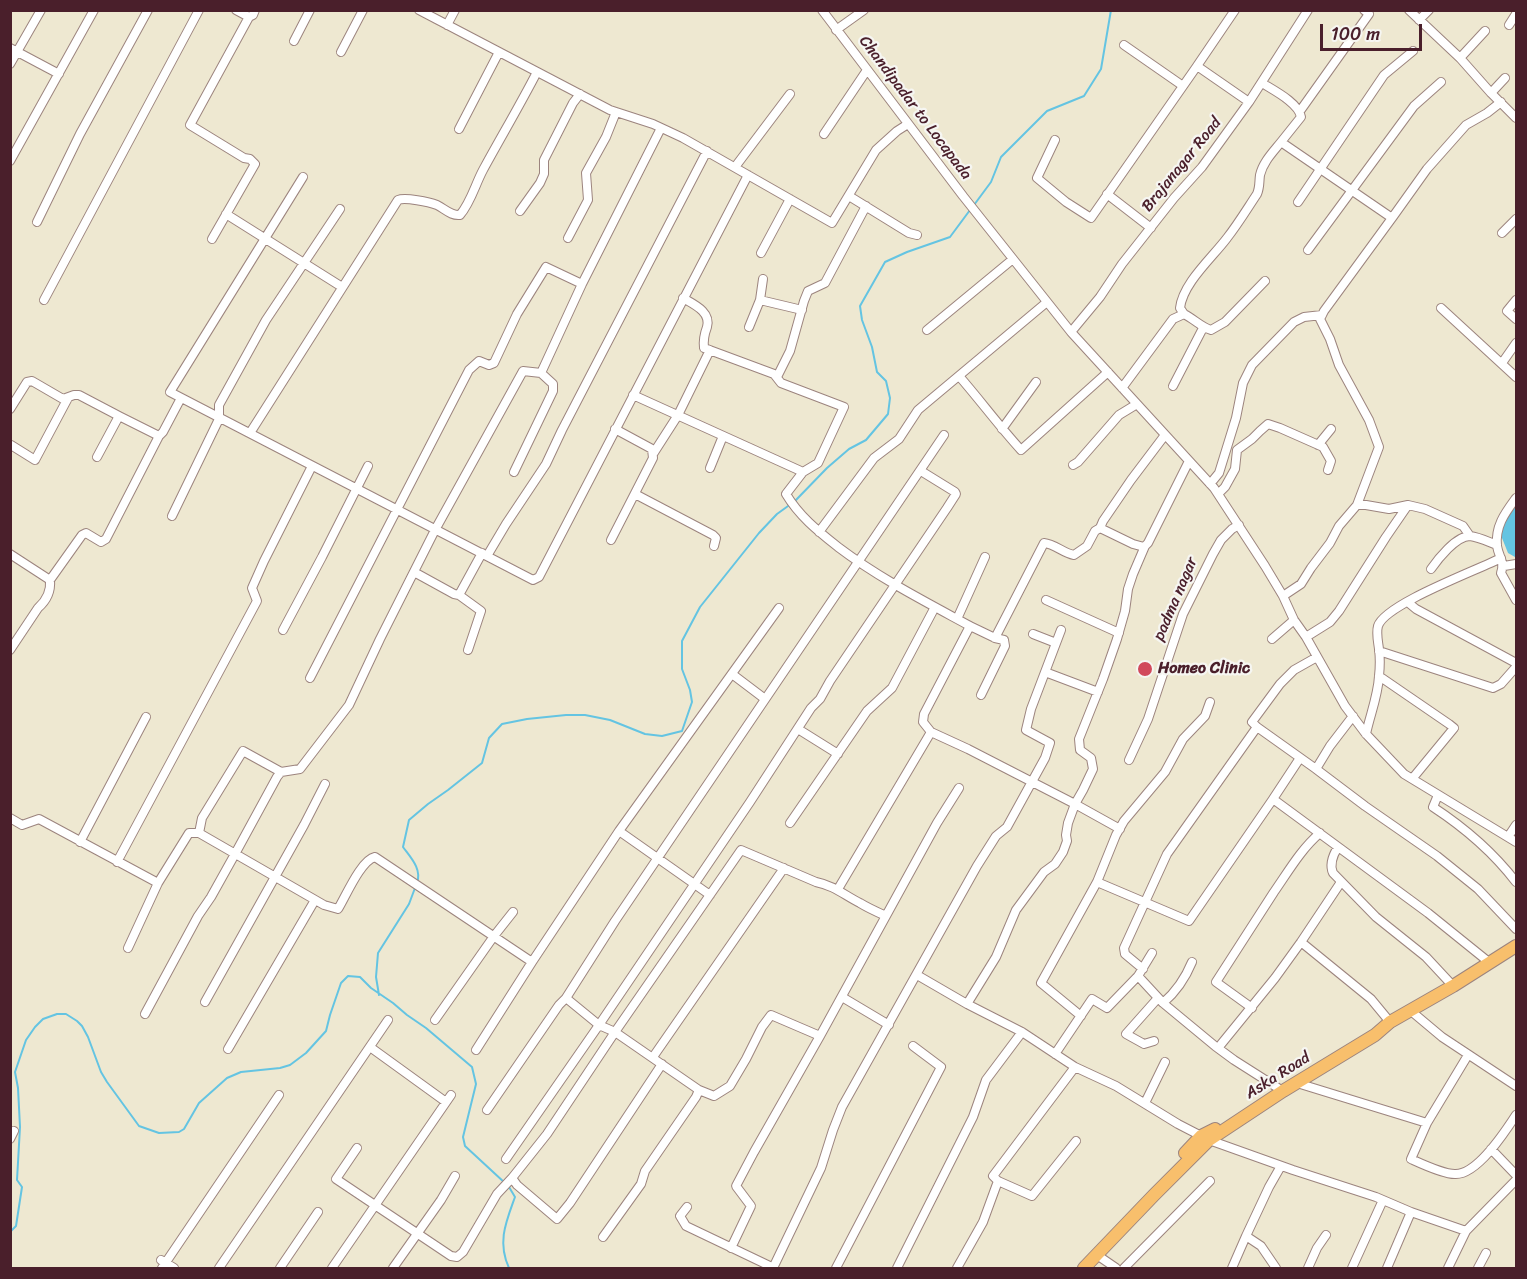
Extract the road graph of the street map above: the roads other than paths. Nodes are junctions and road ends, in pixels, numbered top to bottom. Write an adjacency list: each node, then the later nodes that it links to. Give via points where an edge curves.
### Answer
1 (41, 10): 26 (street)
2 (94, 10): 35 (street)
3 (148, 10): 71 (street)
4 (199, 10): 87 (street)
5 (236, 10): 17 (street)
6 (310, 10): 24 (street)
7 (363, 10): 28 (street)
8 (419, 10): 20 (street)
9 (455, 10): 20 (street)
10 (822, 10): 22 (street, Chandipadar to Locapada)
11 (864, 10): 22 (street)
12 (1235, 10): 32 (street)
13 (1308, 10): 37 (street, Brajanagar Road)
14 (1364, 10): 45 (street, via 1369,15)
15 (1410, 10): 19 (street)
16 (1429, 10): 19 (street)
17 (252, 14): 68 (street, via 190,124 255,164)
18 (1516, 14): 21 (street)
19 (1419, 20): 30 (street)
20 (447, 25): 29 (street)
21 (1509, 25)
22 (836, 30): 33 (street, Chandipadar to Locapada)
23 (1485, 31): 30 (street)
24 (294, 41)
25 (1124, 45): 39 (street)
26 (14, 50): 31 (street); 35 (street)
27 (1413, 51): 57 (street, via 1384,75)
28 (341, 52)
29 (499, 52): 34 (street); 50 (street)
30 (1460, 58): 40 (street)
31 (10, 64)
32 (1197, 66): 39 (street); 43 (street)
33 (867, 70): 48 (street, Chandipadar to Locapada); 51 (street)
34 (537, 72): 41 (street); 85 (street, via 460,215 436,205 398,200)
35 (59, 74): 55 (street)
36 (1505, 78): 40 (street)
37 (1262, 82): 43 (street, Brajanagar Road); 45 (street)
38 (1441, 82): 60 (street, via 1414,106)
39 (1183, 86): 61 (street)
40 (1491, 93): 44 (street)
41 (580, 94): 46 (street); 67 (street, via 544,160 540,183)
42 (790, 94): 56 (street)
43 (1249, 102): 72 (street, Brajanagar Road)
44 (1501, 102): 47 (street); 69 (street, via 1466,125 1427,168)
45 (1300, 111): 53 (street, via 1301,117)
46 (616, 112): 49 (street); 76 (street, via 586,173 588,200)
47 (1516, 118)
48 (908, 124): 62 (street, via 876,150); 80 (street, Chandipadar to Locapada)
49 (661, 128): 54 (street); 84 (street)
50 (459, 129)
51 (824, 134)
52 (1054, 140): 61 (street, via 1037,178 1091,218)
53 (1281, 142): 57 (street); 93 (street, via 1263,165 1257,194 1183,297 1180,308)
54 (706, 151): 56 (street); 159 (street, via 546,464)
55 (10, 162)
56 (735, 167): 58 (street)
57 (1321, 169): 60 (street); 64 (street)
58 (748, 175): 63 (street); 86 (street)
59 (303, 177): 75 (street)
60 (1352, 191): 69 (street); 78 (street)
61 (1107, 194): 72 (street)
62 (849, 196): 63 (street, via 832,224); 65 (street)
63 (790, 199): 79 (street)
64 (1298, 202)
65 (866, 206): 74 (street); 92 (street, via 825,283 808,291)
66 (339, 209): 81 (street)
67 (520, 212)
68 (226, 214): 75 (street); 77 (street)
69 (1392, 218): 94 (street)
70 (1516, 219): 73 (street)
71 (37, 222)
72 (1151, 228): 99 (street, Brajanagar Road)
73 (1502, 233)
74 (917, 235)
75 (264, 238): 81 (street); 113 (street, via 170,392)
76 (568, 238)
77 (212, 239)
78 (1308, 250)
79 (761, 253)
80 (1013, 259): 90 (street, Chandipadar to Locapada); 98 (street)
81 (303, 263): 85 (street); 118 (street, via 229,386 219,405)
82 (763, 279): 88 (street)
83 (1265, 281): 97 (street, via 1221,326)
84 (582, 284): 104 (street); 147 (street, via 546,267 517,314 494,363 479,361 469,370)
85 (342, 287): 122 (street)
86 (683, 298): 101 (street, via 707,317 703,340 704,348); 111 (street)
87 (44, 300)
88 (760, 300): 92 (street); 96 (street)
89 (1516, 300): 95 (street, via 1508,311)
90 (1047, 303): 99 (street, Chandipadar to Locapada); 105 (street)
91 (1441, 308): 102 (street)
92 (802, 309): 106 (street, via 790,351)
93 (1184, 314): 97 (street); 110 (street, via 1173,319)
94 (1322, 315): 140 (street, via 1294,322 1252,365 1243,383 1219,473); 146 (street, via 1320,319 1339,365 1379,447)
95 (1516, 319)
96 (749, 327)
97 (1203, 328): 109 (street)
98 (927, 330)
99 (1071, 332): 103 (street, Chandipadar to Locapada)
100 (1516, 343): 102 (street)
101 (710, 350): 106 (street); 116 (street)
102 (1502, 363): 107 (street)
103 (1108, 372): 110 (street, Chandipadar to Locapada); 120 (street, via 1021,450)
104 (541, 373): 138 (street, via 553,384 553,391); 151 (street, via 522,371)
105 (959, 376): 120 (street); 152 (street, via 918,410 899,439 874,458)
106 (777, 377): 139 (street, via 781,383 844,406 818,463)
107 (1516, 377)
108 (1036, 382): 120 (street)
109 (1173, 386)
110 (1122, 388): 114 (street, Chandipadar to Locapada)
111 (633, 395): 116 (street); 119 (street)
112 (68, 398): 115 (street, via 63,399 32,381 27,382); 117 (street, via 79,395); 127 (street, via 35,460)
113 (181, 398): 118 (street); 125 (street)
114 (1137, 404): 124 (street, Chandipadar to Locapada); 132 (street, via 1119,415)
115 (10, 409)
116 (678, 415): 126 (street); 129 (street)
117 (119, 416): 125 (street); 130 (street)
118 (219, 417): 122 (street); 148 (street)
119 (615, 429): 129 (street, via 652,449); 159 (street, via 539,578 533,580)
120 (1002, 429)
121 (1331, 429): 128 (street)
122 (250, 433): 133 (street)
123 (944, 435): 137 (street)
124 (1165, 435): 131 (street, Chandipadar to Locapada); 150 (street)
125 (159, 436): 166 (street, via 106,539 100,542 86,533)
126 (723, 436): 135 (street); 139 (street)
127 (11, 445)
128 (1318, 445): 136 (street, via 1329,455); 143 (street, via 1265,425 1237,450 1235,469)
129 (653, 454): 142 (street)
130 (97, 457)
131 (1189, 461): 140 (street, Chandipadar to Locapada); 157 (street)
132 (1073, 465)
133 (312, 466): 141 (street); 230 (street, via 252,588 257,601)
134 (368, 466): 141 (street)
135 (710, 468)
136 (1328, 470)
137 (921, 471): 161 (street); 167 (street, via 956,494)
138 (514, 472)
139 (803, 472): 152 (street, via 786,494)
140 (1210, 484): 143 (street, Chandipadar to Locapada)
141 (356, 489): 147 (street); 178 (street)
142 (635, 494): 154 (street); 156 (street, via 713,535)
143 (1218, 494): 149 (street, Chandipadar to Locapada)
144 (1516, 498): 155 (street, via 1503,515)
145 (1408, 505): 146 (street, via 1389,509); 153 (street, via 1463,526); 182 (street, via 1339,611 1330,622)
146 (1357, 506): 169 (street, via 1301,584)
147 (398, 510): 151 (street); 194 (street)
148 (172, 516)
149 (1239, 525): 169 (street, Chandipadar to Locapada); 207 (street, padma nagar, via 1221,540 1183,614 1148,719)
150 (1100, 528): 157 (street); 183 (street, via 1087,546 1074,555 1044,543)
151 (435, 530): 159 (street); 165 (street)
152 (819, 532): 161 (street)
153 (1470, 536): 155 (street); 164 (street, via 1441,554)
154 (611, 540)
155 (1497, 545): 162 (street)
156 (714, 546)
157 (1144, 547): 180 (street, via 1128,589)
158 (10, 554): 166 (street)
159 (485, 555): 168 (street)
160 (985, 557): 175 (street)
161 (858, 562): 167 (street); 197 (street)
162 (1502, 562): 163 (street); 171 (street, via 1501,573); 172 (street)
163 (1516, 564)
164 (1431, 569)
165 (414, 572): 168 (street); 209 (street, via 349,705 300,770)
166 (50, 580): 186 (street, via 43,603)
167 (896, 585): 173 (street); 202 (street)
168 (459, 595): 187 (street, via 482,611)
169 (1283, 596): 176 (street, Chandipadar to Locapada)
170 (1046, 600): 180 (street)
171 (1516, 600)
172 (1409, 601): 188 (street, via 1382,619 1378,626); 190 (street, via 1416,609)
173 (935, 607): 175 (street); 205 (street, via 892,688 867,711)
174 (779, 608): 192 (street)
175 (957, 619): 177 (street)
176 (1294, 620): 182 (street, Chandipadar to Locapada); 184 (street)
177 (969, 626): 183 (street); 203 (street, via 924,714 923,722)
178 (282, 630)
179 (1061, 630): 185 (street)
180 (1119, 633): 195 (street)
181 (1033, 634): 185 (street)
182 (1306, 637): 189 (street, Chandipadar to Locapada)
183 (995, 638): 196 (street, via 1004,640 1005,646)
184 (1272, 639)
185 (1056, 643): 191 (street)
186 (10, 650)
187 (468, 650)
188 (1379, 651): 190 (street, via 1493,688); 193 (street)
189 (1317, 657): 199 (street, Chandipadar to Locapada); 201 (street, via 1294,670 1280,684 1252,722)
190 (1516, 665)
191 (1045, 672): 195 (street); 211 (street, via 1026,730 1050,743)
192 (732, 674): 197 (street); 221 (street)
193 (1379, 676): 204 (street); 210 (street, via 1454,728)
194 (310, 678)
195 (1098, 692): 216 (street, via 1079,739 1080,750 1091,758 1093,769)
196 (981, 695)
197 (765, 699): 229 (street)
198 (1210, 702): 220 (street, via 1205,716 1183,739 1165,772)
199 (1353, 716): 204 (street, Chandipadar to Locapada); 208 (street)
200 (146, 717): 225 (street)
201 (1257, 727): 206 (street); 241 (street, via 1167,854)
202 (798, 729): 205 (street); 237 (street)
203 (931, 732): 211 (street); 238 (street)
204 (1366, 734): 210 (street, Chandipadar to Locapada)
205 (838, 754): 218 (street)
206 (1300, 758): 208 (street); 215 (street)
207 (1128, 760)
208 (1316, 769): 244 (street, via 1437,856 1478,889)
209 (281, 772): 222 (street, via 243,751 202,818); 228 (street)
210 (1412, 779): 214 (street, Chandipadar to Locapada)
211 (1032, 782): 216 (street); 254 (street, via 1007,827 996,836 978,866)
212 (326, 784): 232 (street)
213 (959, 788): 243 (street)
214 (1438, 795): 224 (street, Chandipadar to Locapada); 235 (street, via 1433,807 1470,833)
215 (1273, 799): 223 (street); 241 (street, via 1189,921)
216 (1075, 804): 220 (street); 260 (street, via 1063,852 1016,910 996,957)
217 (10, 819): 225 (street, via 22,825 39,819)
218 (790, 823)
219 (1516, 825): 224 (street)
220 (1120, 829): 233 (street)
221 (619, 831): 229 (street); 250 (street)
222 (199, 833): 228 (street); 236 (street, via 189,833)
223 (1320, 833): 227 (street); 261 (street, via 1288,872 1216,982)
224 (1508, 837): 226 (street, Chandipadar to Locapada)
225 (80, 842): 230 (street)
226 (1516, 842)
227 (1338, 847): 234 (street, via 1331,868); 252 (street)
228 (235, 854): 232 (street); 263 (street)
229 (657, 858): 237 (street); 257 (street)
230 (117, 862): 236 (street)
231 (784, 868): 238 (street); 239 (street, via 741,850); 281 (street)
232 (274, 876): 240 (street); 259 (street)
233 (1097, 882): 241 (street); 264 (street, via 1041,983)
234 (1341, 882): 246 (street); 255 (street)
235 (1516, 882)
236 (158, 883): 248 (street)
237 (694, 884): 239 (street); 268 (street)
238 (838, 889): 243 (street)
239 (710, 895): 270 (street)
240 (315, 900): 245 (street, via 338,909 362,867 375,857); 277 (street)
241 (1144, 903): 253 (street, via 1123,950)
242 (513, 912): 245 (street)
243 (886, 916): 256 (street)
244 (1516, 929)
245 (494, 936): 250 (street); 266 (street)
246 (1301, 942): 261 (street); 267 (street, via 1371,999)
247 (1516, 946): 252 (highway, Aska Road)
248 (128, 948)
249 (1152, 953): 253 (street)
250 (532, 962): 278 (street)
251 (1192, 962): 258 (street, via 1185,980)
252 (1490, 963): 255 (highway, Aska Road)
253 (1140, 972): 258 (street); 264 (street, via 1107,1008 1092,999)
254 (917, 975): 260 (street); 269 (street)
255 (1453, 986): 262 (highway, Aska Road)
256 (842, 997): 269 (street); 272 (street)
257 (566, 998): 268 (street); 291 (street)
258 (1161, 1001): 273 (street, via 1126,1034 1144,1044); 276 (street)
259 (205, 1002)
260 (967, 1004): 271 (street)
261 (1252, 1008): 276 (street)
262 (1411, 1011): 267 (highway, Aska Road); 280 (street)
263 (145, 1014)
264 (1081, 1016): 279 (street)
265 (388, 1020): 275 (street)
266 (435, 1020)
267 (1390, 1022): 285 (highway, Aska Road); 287 (highway)
268 (599, 1025): 270 (street); 298 (street)
269 (889, 1025): 319 (street, via 842,1107 821,1168)
270 (615, 1032): 281 (street); 301 (street, via 547,1134)
271 (1022, 1032): 279 (street); 326 (street, via 986,1080 973,1117)
272 (820, 1036): 288 (street, via 771,1015 730,1086 714,1096); 315 (street, via 736,1186 751,1206)
273 (1154, 1041)
274 (913, 1046): 325 (street, via 940,1066)
275 (370, 1047): 306 (street, via 448,1099); 321 (street)
276 (1218, 1048): 287 (street)
277 (228, 1049)
278 (476, 1050)
279 (1056, 1054): 284 (street)
280 (1468, 1055): 286 (street); 293 (street)
281 (653, 1057): 283 (street)
282 (1165, 1062): 290 (street)
283 (662, 1064): 288 (street); 301 (street, via 557,1219)
284 (1075, 1067): 290 (street); 302 (street, via 993,1176)
285 (1297, 1083): 293 (street); 294 (highway, Aska Road)
286 (1516, 1086)
287 (1278, 1088): 294 (highway)
288 (699, 1090): 314 (street)
289 (279, 1095): 318 (street)
290 (1145, 1103): 294 (street)
291 (487, 1110)
292 (1516, 1114): 297 (street)
293 (1427, 1123): 297 (street, via 1411,1159 1433,1168 1455,1174 1469,1170)
294 (1205, 1138): 299 (street); 317 (highway, Aska Road); 328 (highway)
295 (1076, 1141): 302 (street, via 1032,1196)
296 (357, 1148): 306 (street, via 336,1179)
297 (1491, 1149): 304 (street)
298 (506, 1159)
299 (1281, 1166): 305 (street); 313 (street)
300 (455, 1176): 311 (street)
301 (512, 1178): 311 (street, via 497,1194 457,1257)
302 (998, 1181): 327 (street, via 983,1222)
303 (1210, 1181): 331 (street)
304 (1516, 1181): 310 (street)
305 (1383, 1200): 309 (street); 335 (street)
306 (375, 1206): 311 (street); 323 (street)
307 (687, 1207): 315 (street, via 680,1216 686,1226)
308 (318, 1212): 322 (street)
309 (1411, 1212): 310 (street); 336 (street)
310 (1466, 1232): 337 (street)
311 (417, 1233): 324 (street)
312 (1326, 1235): 334 (street)
313 (1246, 1236): 332 (street); 333 (street, via 1261,1246)
314 (603, 1237)
315 (732, 1248): 319 (street)
316 (1486, 1253): 338 (street)
317 (1097, 1255): 329 (highway, Aska Road); 330 (street)
318 (163, 1264): 320 (street)
319 (774, 1268)
320 (174, 1269)
321 (219, 1269)
322 (280, 1269)
323 (332, 1269)
324 (393, 1269)
325 (836, 1269)
326 (897, 1269)
327 (957, 1269)
328 (1077, 1269)
329 (1084, 1269)
330 (1116, 1269)
331 (1124, 1269)
332 (1232, 1269)
333 (1276, 1269)
334 (1308, 1269)
335 (1352, 1269)
336 (1387, 1269)
337 (1448, 1269)
338 (1478, 1269)

